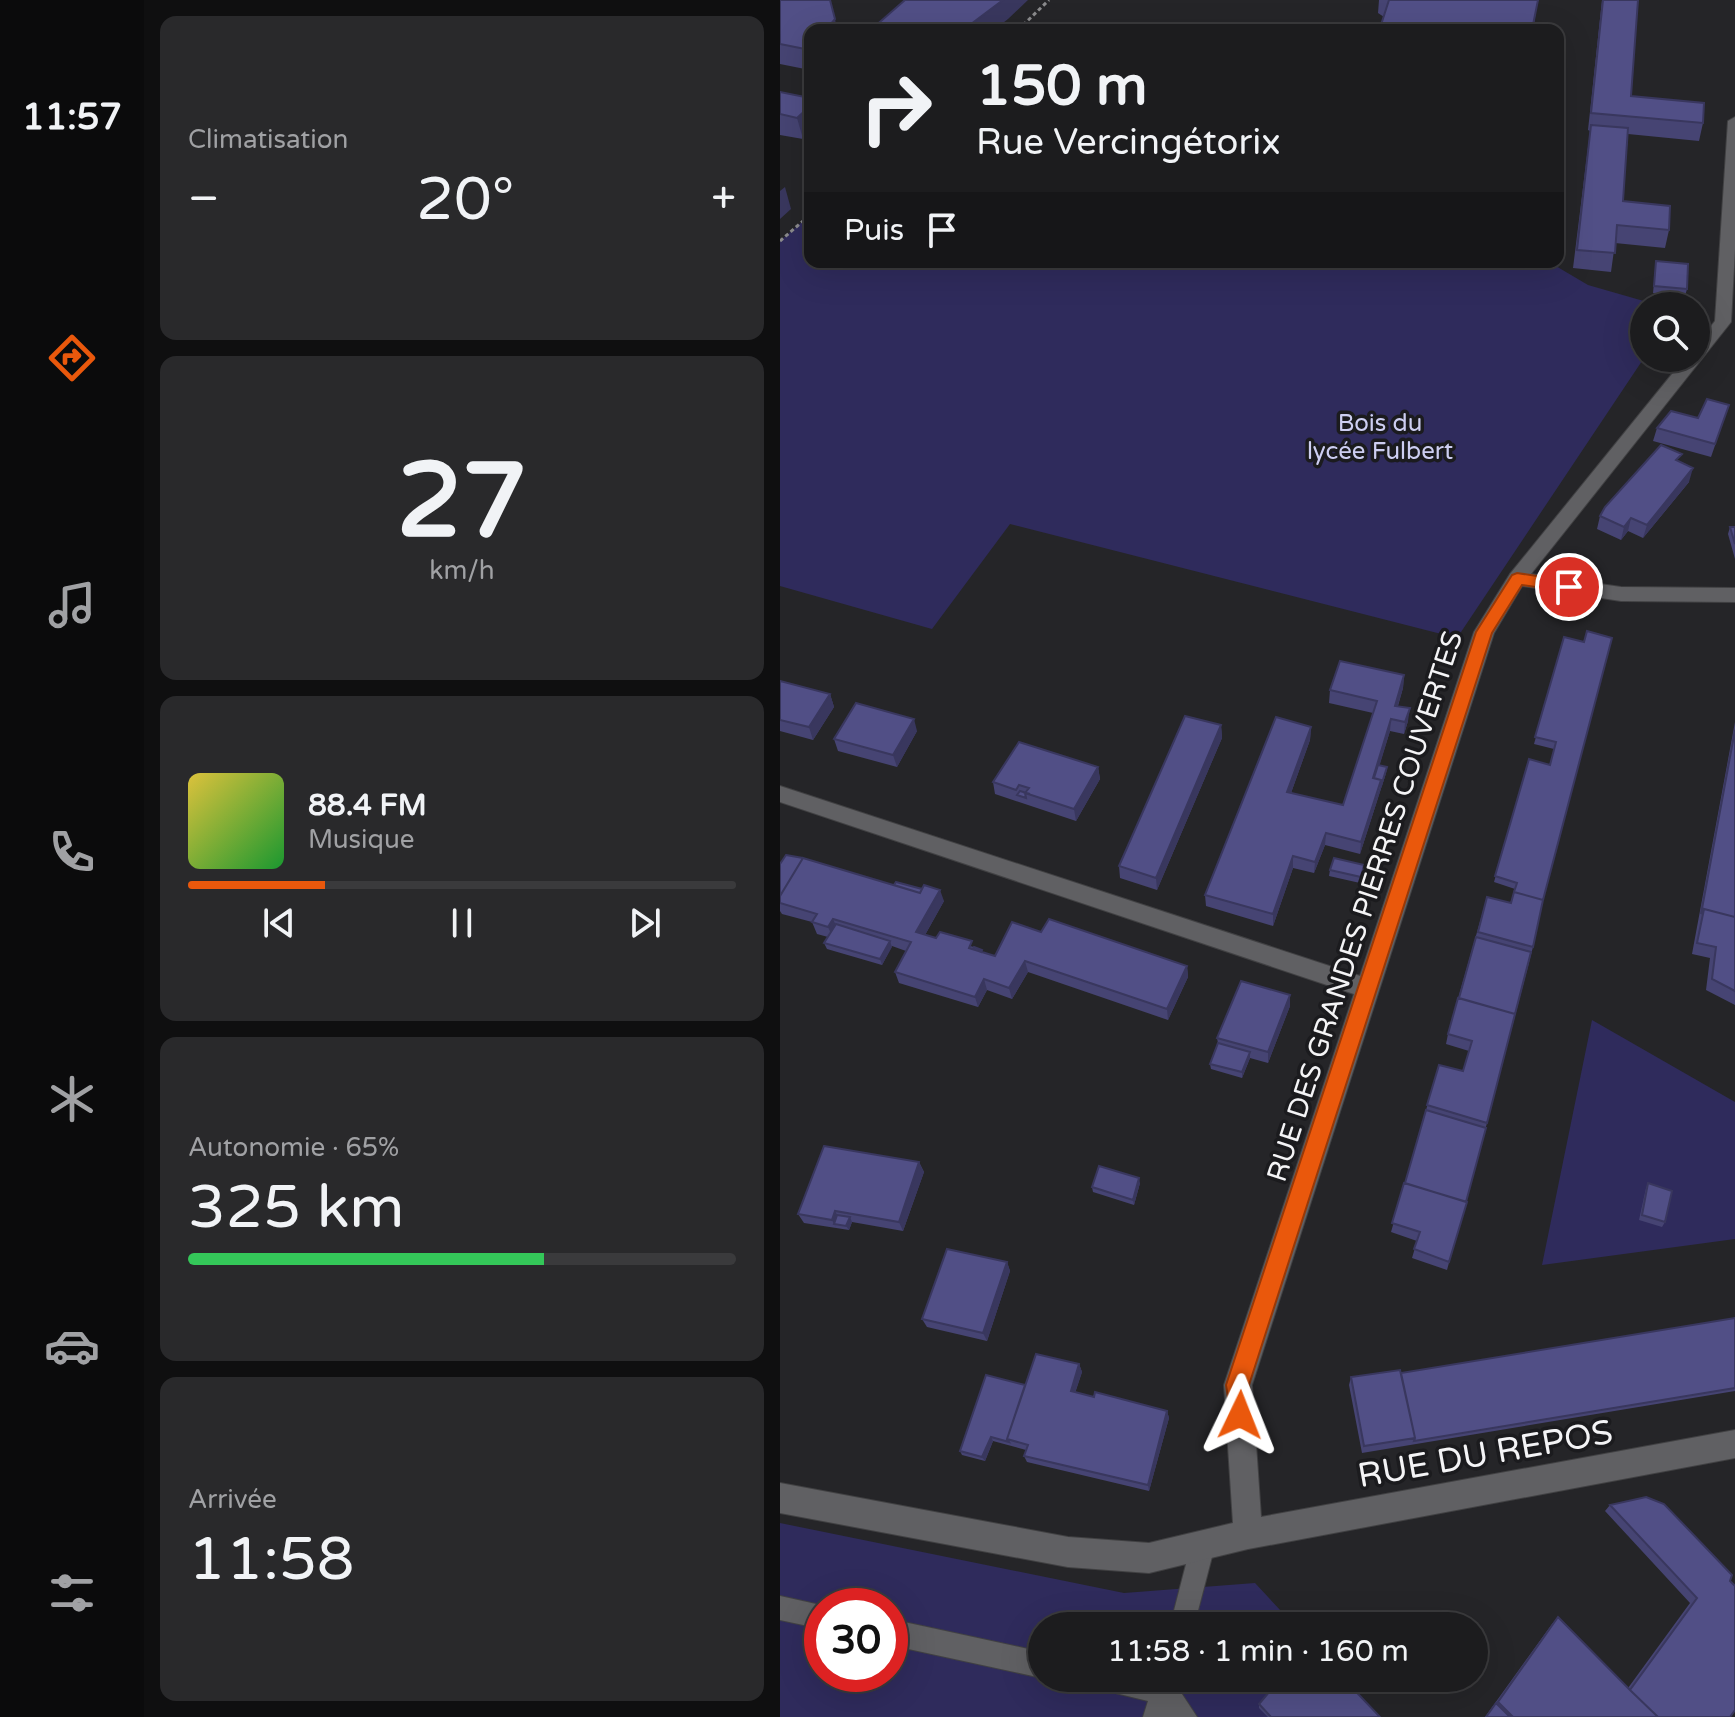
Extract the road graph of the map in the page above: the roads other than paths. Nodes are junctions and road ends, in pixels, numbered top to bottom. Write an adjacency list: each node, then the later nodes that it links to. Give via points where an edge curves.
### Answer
1 (1735, 121): 2 (street, RUE DES GRANDES PIERRES COUVERTES)
2 (1729, 324): 3 (street, RUE DES GRANDES PIERRES COUVERTES)
3 (1710, 342)
4 (1683, 372): 5 (street, RUE DES GRANDES PIERRES COUVERTES)
5 (1517, 579): 6 (street, via 1621,594); 8 (street, RUE DES GRANDES PIERRES COUVERTES, via 1484,632)
6 (1735, 595)
7 (780, 794): 8 (street)
8 (1368, 989): 11 (street, RUE DES GRANDES PIERRES COUVERTES, via 1238,1385)
9 (1735, 1444): 11 (street, RUE DU REPOS)
10 (780, 1498): 12 (street, RUE DU REPOS, via 1068,1552 1149,1558)
11 (1248, 1534): 12 (street, RUE DU REPOS)
12 (1203, 1545): 14 (lane)
13 (780, 1608): 15 (lane)
14 (1186, 1612)
15 (804, 1613)
16 (908, 1636): 17 (lane)
17 (1028, 1662)
18 (1164, 1692): 20 (lane)
19 (1170, 1692): 21 (lane)
20 (1156, 1717)
21 (1184, 1717)

